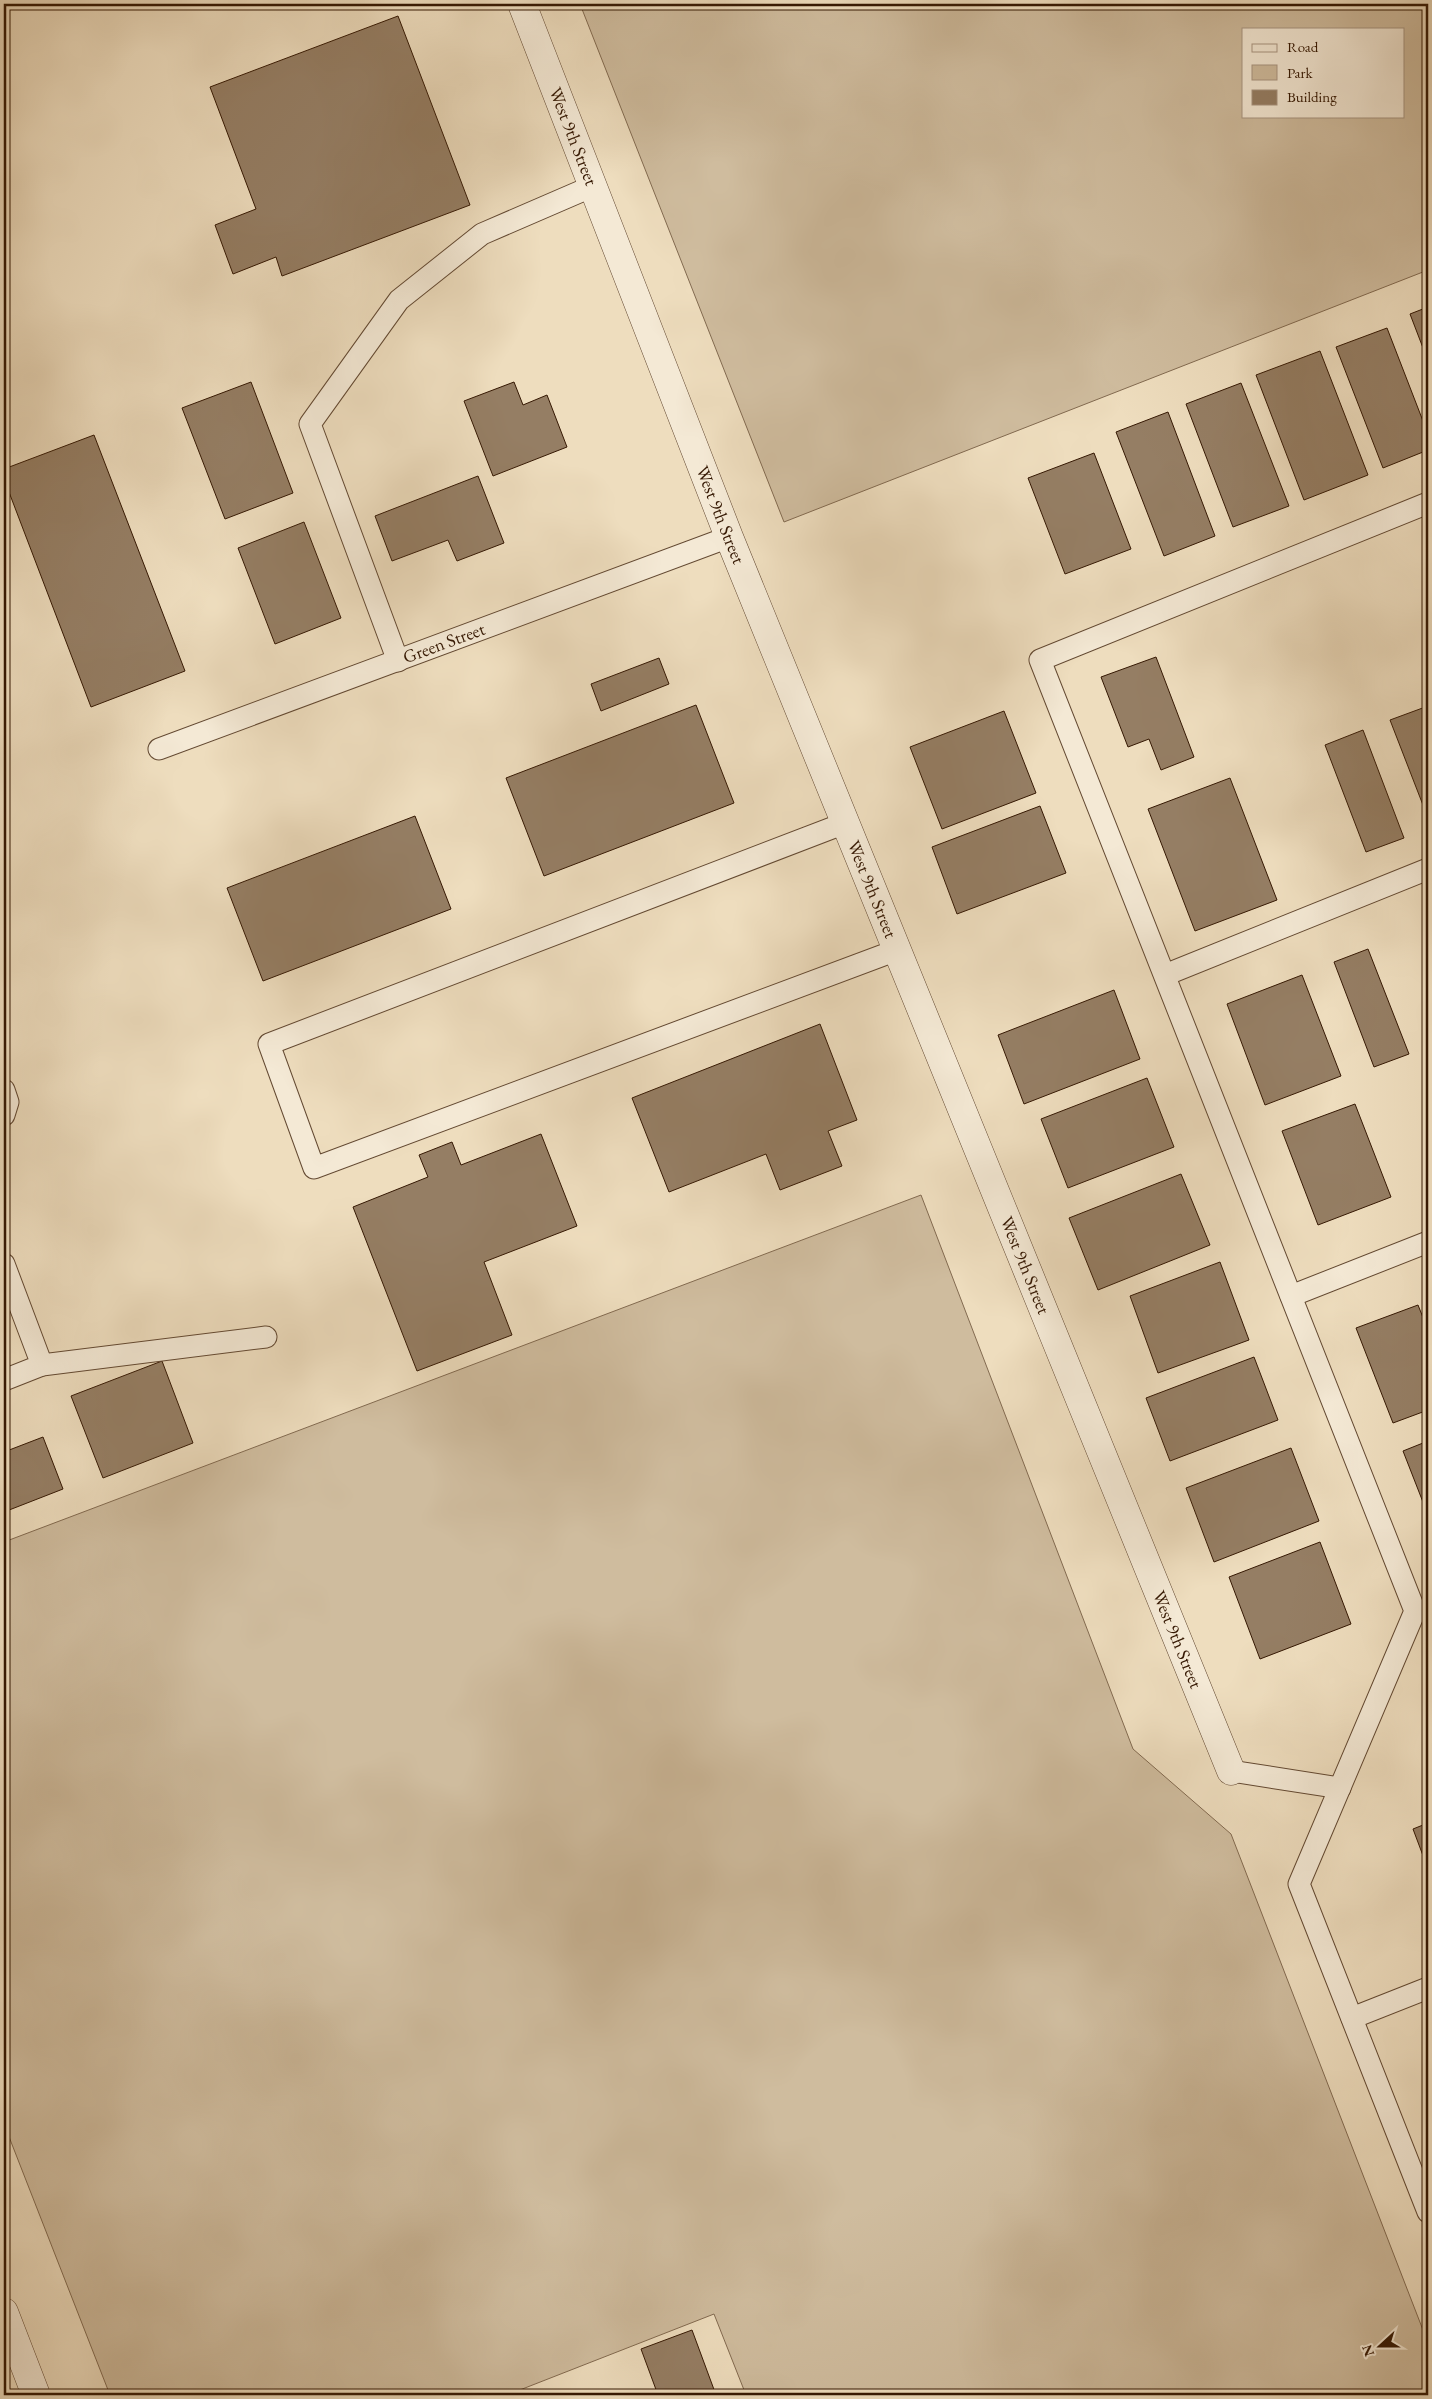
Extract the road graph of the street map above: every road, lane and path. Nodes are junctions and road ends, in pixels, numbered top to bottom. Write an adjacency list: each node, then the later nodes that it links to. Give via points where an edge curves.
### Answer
1 (522, 4): 2 (street, West 9th Street)
2 (593, 186): 4 (street, West 9th Street); 5 (lane, via 482,234 399,300 310,424)
3 (1428, 503): 10 (lane, via 1040,660)
4 (729, 538): 5 (lane, Green Street); 7 (street, West 9th Street)
5 (398, 661): 6 (lane, Green Street)
6 (159, 749)
7 (845, 823): 9 (street, West 9th Street); 9 (lane, via 269,1044 314,1168)
8 (1428, 869): 10 (lane)
9 (897, 950): 20 (street, West 9th Street)
10 (1165, 975): 15 (lane)
11 (4, 1090): 12 (lane, via 8,1102)
12 (4, 1115)
13 (1428, 1242): 15 (lane)
14 (4, 1264): 17 (lane)
15 (1291, 1296): 19 (lane)
16 (266, 1338): 17 (lane)
17 (42, 1365): 18 (lane)
18 (4, 1380)
19 (1422, 1609): 21 (lane)
20 (1231, 1771): 21 (lane)
21 (1340, 1788): 23 (lane, via 1299,1884)
22 (1428, 1988): 23 (lane)
23 (1352, 2018): 24 (lane)
24 (1428, 2212)
25 (4, 2312): 26 (street)
26 (36, 2395)

